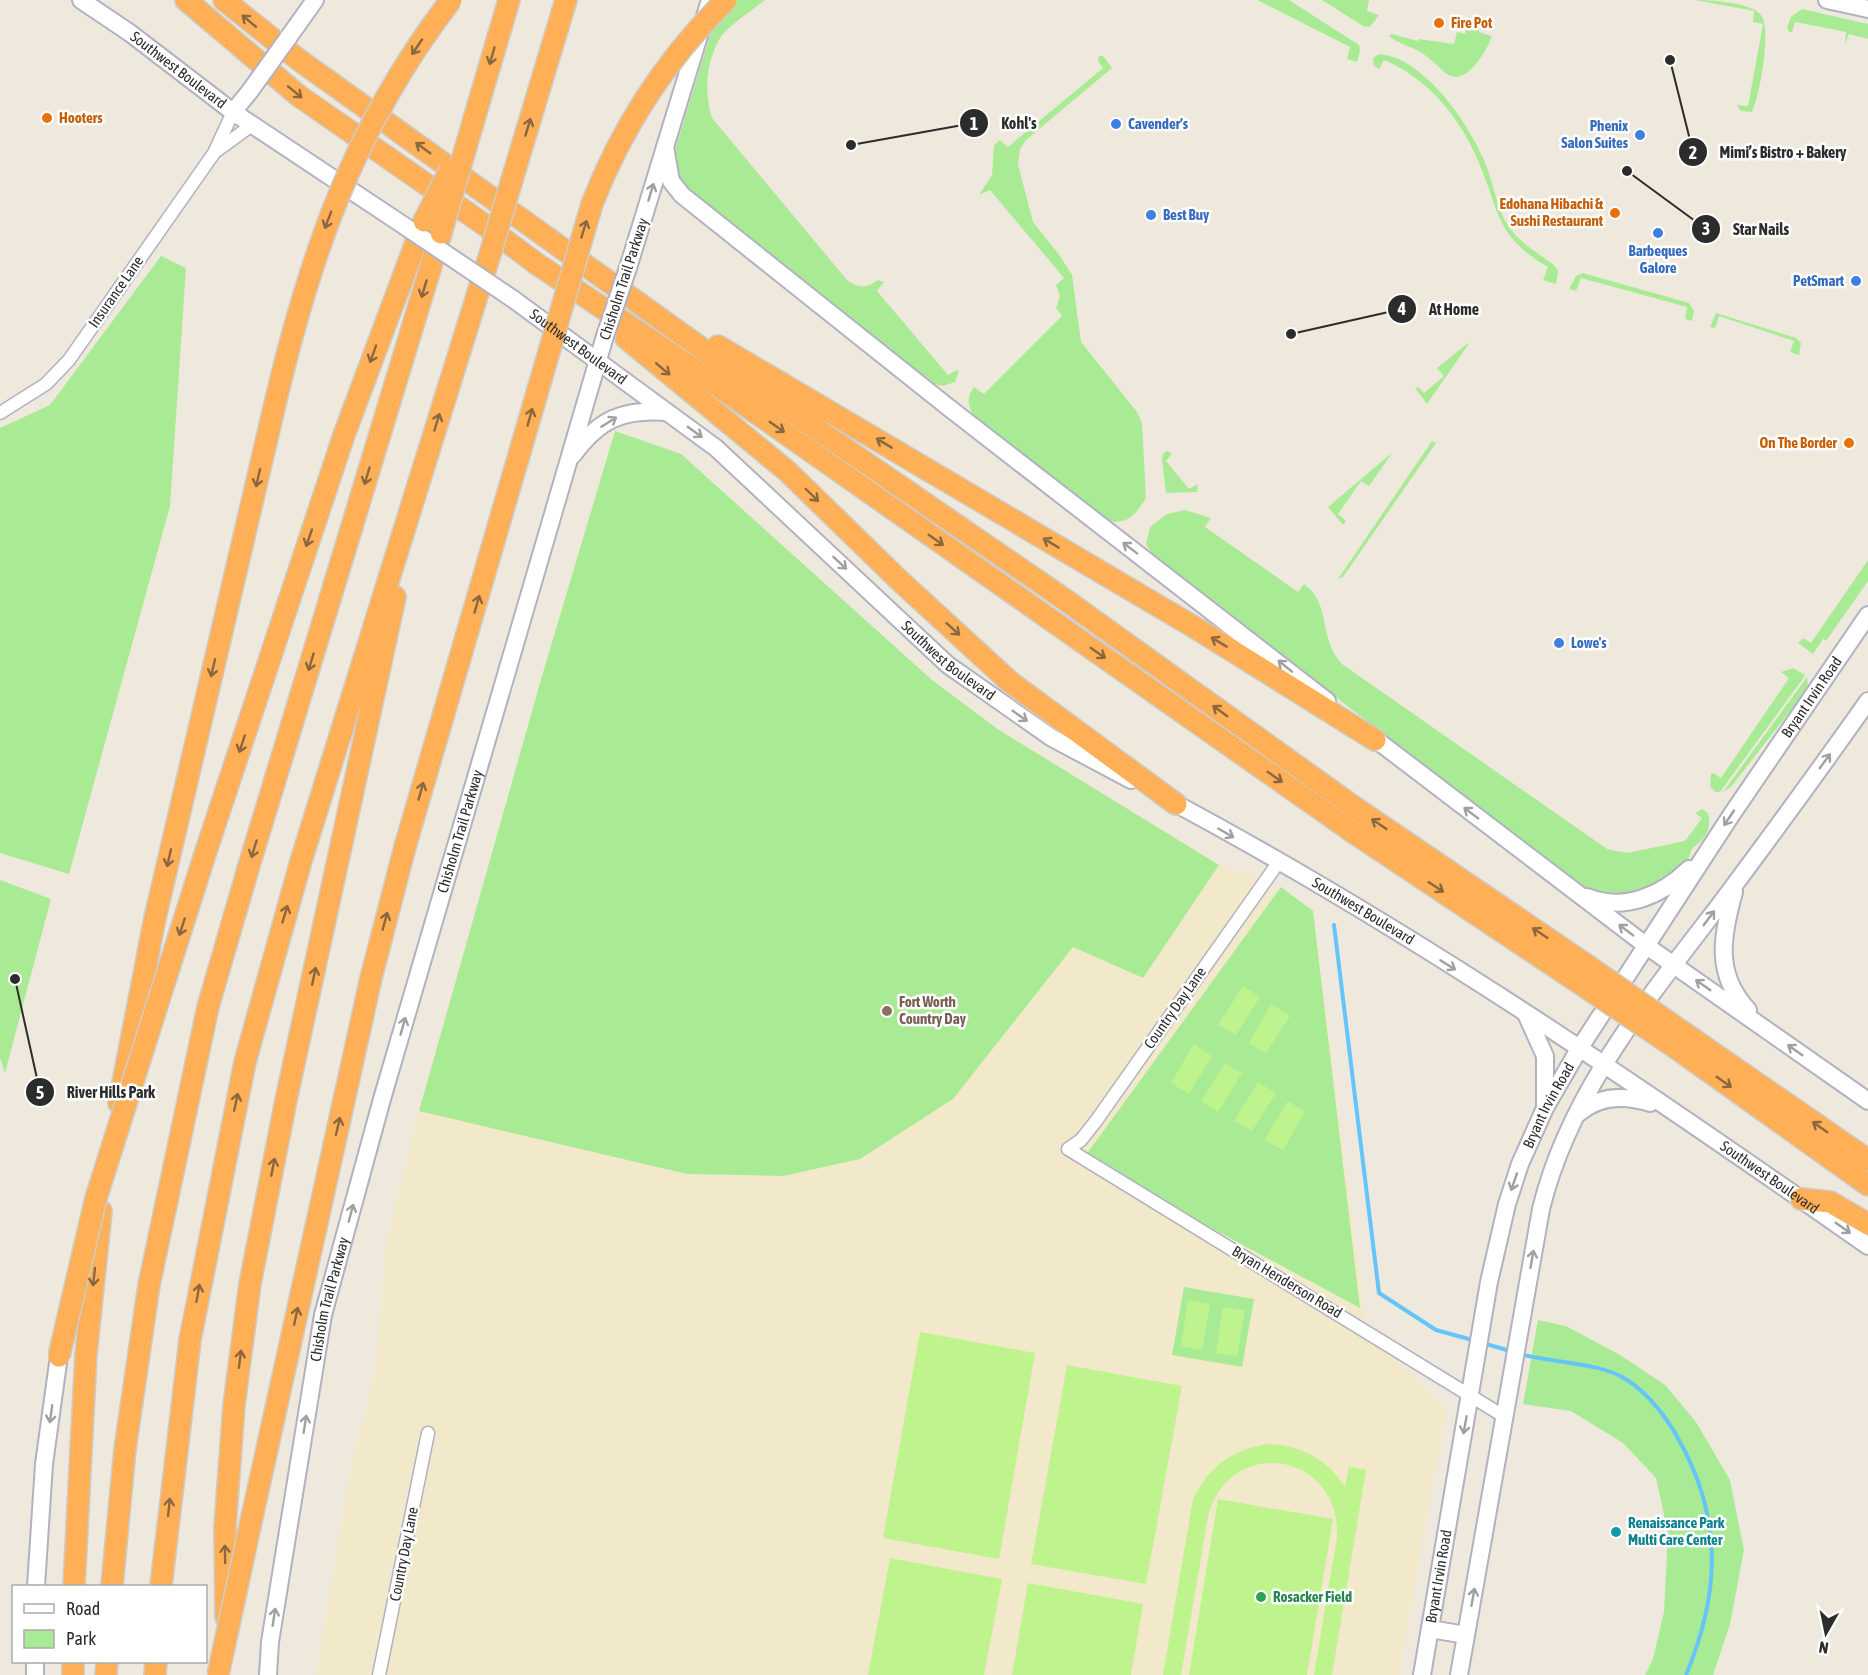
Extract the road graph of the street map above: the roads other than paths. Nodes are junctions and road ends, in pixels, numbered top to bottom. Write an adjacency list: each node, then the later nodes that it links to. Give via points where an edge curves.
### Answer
1 (186, 0): 17 (highway, one-way to 17, via 299,96)
2 (224, 0): 18 (highway, one-way to 2, via 299,60)
3 (315, 0): 12 (main road, bridge)
4 (451, 0): 55 (highway, one-way to 55, bridge, via 392,87 339,192 300,302 271,421 130,1038 99,1223 86,1354)
5 (509, 0): 14 (highway, one-way to 14)
6 (566, 0): 23 (highway, one-way to 6, bridge)
7 (710, 0): 15 (main road, Chisholm Trail Parkway)
8 (726, 0): 60 (highway, one-way to 8, bridge, via 371,978 405,847 592,204 610,162 655,85)
9 (1827, 0): 11 (main road)
10 (83, 1): 12 (main road, Southwest Boulevard)
11 (1868, 9)
12 (233, 112): 13 (main road, Southwest Boulevard); 16 (street, Insurance Lane)
13 (252, 125): 16 (street, Insurance Lane); 19 (main road, Southwest Boulevard, bridge)
14 (472, 126): 50 (highway, one-way to 50, bridge, via 424,221 344,435 96,1198); 56 (highway, one-way to 56, bridge, via 241,890 204,1025 147,1297 125,1449)
15 (665, 147): 19 (main road, Chisholm Trail Parkway, one-way to 15, bridge); 26 (main road, one-way to 15, via 682,195 670,180)
16 (214, 153): 21 (street, Insurance Lane, via 69,360 46,384)
17 (537, 264): 27 (highway, one-way to 27, via 787,471 1010,682); 34 (highway, one-way to 34, via 698,372 1350,831)
18 (641, 304): 26 (highway, one-way to 18, via 762,370); 34 (highway, one-way to 18, via 1064,599)
19 (597, 361): 20 (main road, Southwest Boulevard); 22 (main road, Chisholm Trail Parkway)
20 (667, 412): 22 (main road, one-way to 20, via 595,431 624,412); 27 (main road, Southwest Boulevard, one-way to 27, via 716,448 948,665 1052,738)
21 (0, 413)
22 (568, 463): 62 (main road, Chisholm Trail Parkway, one-way to 22, via 270,1642 323,1315)
23 (419, 478): 57 (highway, one-way to 23, via 190,1340 238,1092 279,936); 61 (highway, one-way to 23, via 225,1527 234,1405 250,1284)
24 (1868, 615): 28 (main road, Bryant Irvin Road, one-way to 28)
25 (1868, 701): 30 (main road, Bryant Irvin Road, one-way to 25)
26 (1376, 740): 31 (main road, one-way to 26)
27 (1176, 804): 29 (main road, Southwest Boulevard, one-way to 29)
28 (1706, 854): 31 (main road, via 1668,887 1641,899 1608,901); 32 (main road, Bryant Irvin Road)
29 (1278, 863): 35 (main road, Southwest Boulevard, one-way to 35); 44 (street, Country Day Lane, via 1096,1121)
30 (1738, 880): 33 (main road, Bryant Irvin Road, one-way to 30); 36 (main road, via 1722,941 1725,970 1739,1000)
31 (1575, 892): 32 (main road, one-way to 31)
32 (1648, 947): 33 (main road); 38 (main road, Bryant Irvin Road)
33 (1674, 964): 36 (main road, one-way to 33); 39 (main road, Bryant Irvin Road)
34 (1583, 974): 37 (highway, bridge)
35 (1524, 1011): 38 (main road, Southwest Boulevard); 41 (main road, via 1545,1056)
36 (1767, 1030): 40 (main road, one-way to 36)
37 (1680, 1041): 45 (highway, one-way to 37); 46 (highway, one-way to 46)
38 (1579, 1049): 39 (main road, Southwest Boulevard); 41 (main road, Bryant Irvin Road)
39 (1605, 1065): 42 (main road, Southwest Boulevard); 43 (main road, Bryant Irvin Road)
40 (1868, 1101)
41 (1545, 1108): 51 (main road, Bryant Irvin Road, one-way to 51, via 1507,1204)
42 (1669, 1108): 43 (main road, via 1632,1097 1611,1098 1588,1105); 47 (main road, Southwest Boulevard)
43 (1574, 1117): 52 (main road, Bryant Irvin Road, one-way to 43, via 1546,1186)
44 (1068, 1149): 51 (street, Bryan Henderson Road)
45 (1868, 1160)
46 (1868, 1185)
47 (1801, 1199): 48 (highway, via 1830,1202); 49 (main road, Southwest Boulevard, one-way to 49)
48 (1868, 1224)
49 (1868, 1245)
50 (59, 1356): 54 (main road, one-way to 54, via 43,1474)
51 (1470, 1395): 52 (street, Bryan Henderson Road); 58 (main road, Bryant Irvin Road, one-way to 58)
52 (1505, 1418): 59 (main road, Bryant Irvin Road, one-way to 52)
53 (428, 1433): 63 (street, Country Day Lane)
54 (36, 1585)
55 (74, 1585)
56 (112, 1585)
57 (161, 1585)
58 (1430, 1629): 59 (main road); 64 (main road, Bryant Irvin Road)
59 (1466, 1635): 65 (main road, Bryant Irvin Road)
60 (218, 1675)
61 (227, 1675)
62 (268, 1675)
63 (379, 1675)
64 (1422, 1675)
65 (1459, 1675)

